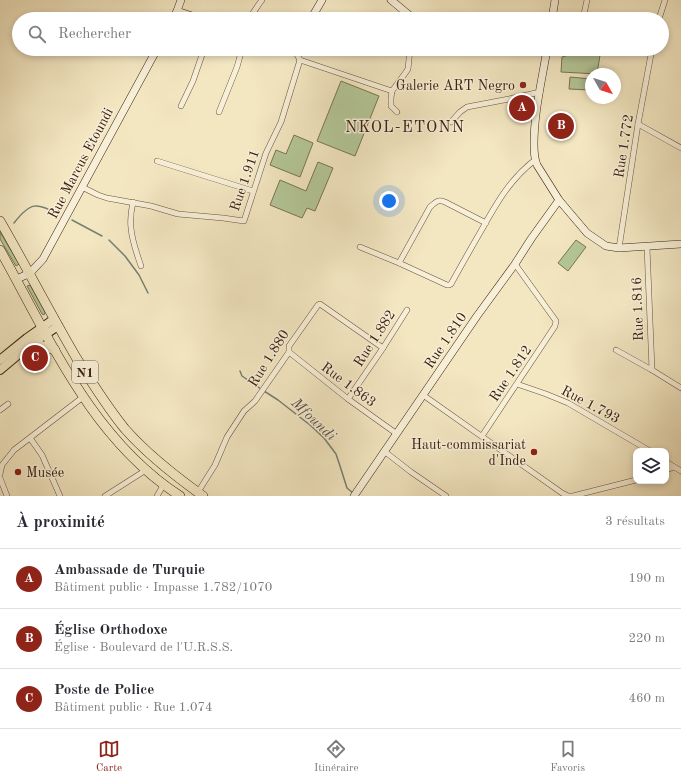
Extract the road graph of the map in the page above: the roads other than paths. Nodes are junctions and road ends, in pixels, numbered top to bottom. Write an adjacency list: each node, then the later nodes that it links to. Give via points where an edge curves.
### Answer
1 (181, 0): 8 (street)
2 (262, 0): 10 (street)
3 (322, 0): 11 (street)
4 (391, 0): 12 (street)
5 (555, 0): 13 (street)
6 (587, 0): 14 (street)
7 (665, 0): 15 (street)
8 (177, 11): 9 (street)
9 (180, 12)
10 (254, 12)
11 (315, 12)
12 (405, 12)
13 (553, 12)
14 (584, 12)
15 (661, 12)
16 (153, 56): 34 (street, Rue Marcus Etoundi)
17 (202, 56): 26 (street)
18 (240, 56): 27 (street)
19 (298, 56): 23 (street)
20 (409, 56): 24 (street, via 406,72)
21 (546, 56): 25 (street)
22 (651, 56): 30 (street, Rue 1.772)
23 (300, 60): 24 (street); 35 (street, Rue 1.911, via 281,122 266,152)
24 (392, 91): 28 (street, via 391,106)
25 (540, 92): 29 (street, via 467,107); 32 (street, via 534,128)
26 (181, 106)
27 (219, 112)
28 (397, 112)
29 (451, 122)
30 (638, 124): 31 (street); 43 (street, Rue 1.772)
31 (681, 148)
32 (535, 160): 36 (street); 39 (street, via 507,188)
33 (157, 161): 35 (street)
34 (82, 187): 37 (street, Rue 1.911, via 107,198); 48 (street, Rue Marcus Etoundi, via 44,259)
35 (254, 191): 37 (street, Rue 1.911, via 244,221 178,214)
36 (559, 200): 43 (street, via 587,233 606,246); 46 (street, Rue 1.810)
37 (132, 202): 47 (street, via 131,229)
38 (0, 220): 48 (highway, N1)
39 (486, 223): 45 (street, via 441,200 436,201 430,207); 45 (street, via 449,286)
40 (681, 244): 41 (street)
41 (647, 246): 43 (street); 60 (street, Rue 1.816)
42 (360, 247): 45 (street)
43 (619, 248)
44 (0, 250): 49 (highway, N1)
45 (399, 263)
46 (515, 264): 61 (street, Rue 1.812, via 556,321); 63 (street, Rue 1.810)
47 (141, 266)
48 (30, 273): 49 (street, Rue Marcus Etoundi); 51 (highway, N1)
49 (17, 279): 52 (highway, N1)
50 (407, 310): 54 (street, Rue 1.882)
51 (56, 322): 52 (main road); 83 (highway, N1, via 105,404 126,430 160,463)
52 (43, 329): 53 (main road); 55 (highway, N1); 58 (main road)
53 (31, 344): 55 (highway); 59 (main road)
54 (383, 348): 57 (street, Rue 1.880, via 319,304 289,346); 65 (street, Rue 1.882)
55 (55, 350): 64 (highway, N1)
56 (616, 350): 60 (street)
57 (289, 352): 65 (street, Rue 1.863); 83 (street, Rue 1.880, via 227,438)
58 (0, 360)
59 (0, 370)
60 (652, 370): 62 (street)
61 (517, 384): 69 (street, Rue 1.812); 71 (street, Rue 1.793, via 568,403)
62 (681, 388)
63 (423, 395): 68 (street, Rue 1.810); 69 (street)
64 (83, 397): 70 (street); 76 (highway, N1, via 99,420)
65 (348, 399): 68 (street, Rue 1.863)
66 (8, 404): 67 (street)
67 (0, 410)
68 (397, 434): 72 (street, Rue 1.810)
69 (482, 436): 80 (street, via 568,496)
70 (30, 438): 78 (street, via 14,450 2,465); 85 (street, via 42,455)
71 (645, 448)
72 (384, 451): 82 (street, Rue 1.810); 89 (street)
73 (669, 464): 74 (street)
74 (674, 467): 75 (street); 77 (street)
75 (669, 469)
76 (146, 470): 81 (highway, N1); 86 (street)
77 (681, 471)
78 (0, 474)
79 (0, 478): 84 (street)
80 (633, 481)
81 (164, 484): 87 (street); 88 (highway, N1)
82 (356, 493)
83 (201, 494)
84 (7, 496)
85 (60, 496)
86 (105, 496)
87 (157, 496)
88 (180, 496)
89 (446, 496)

